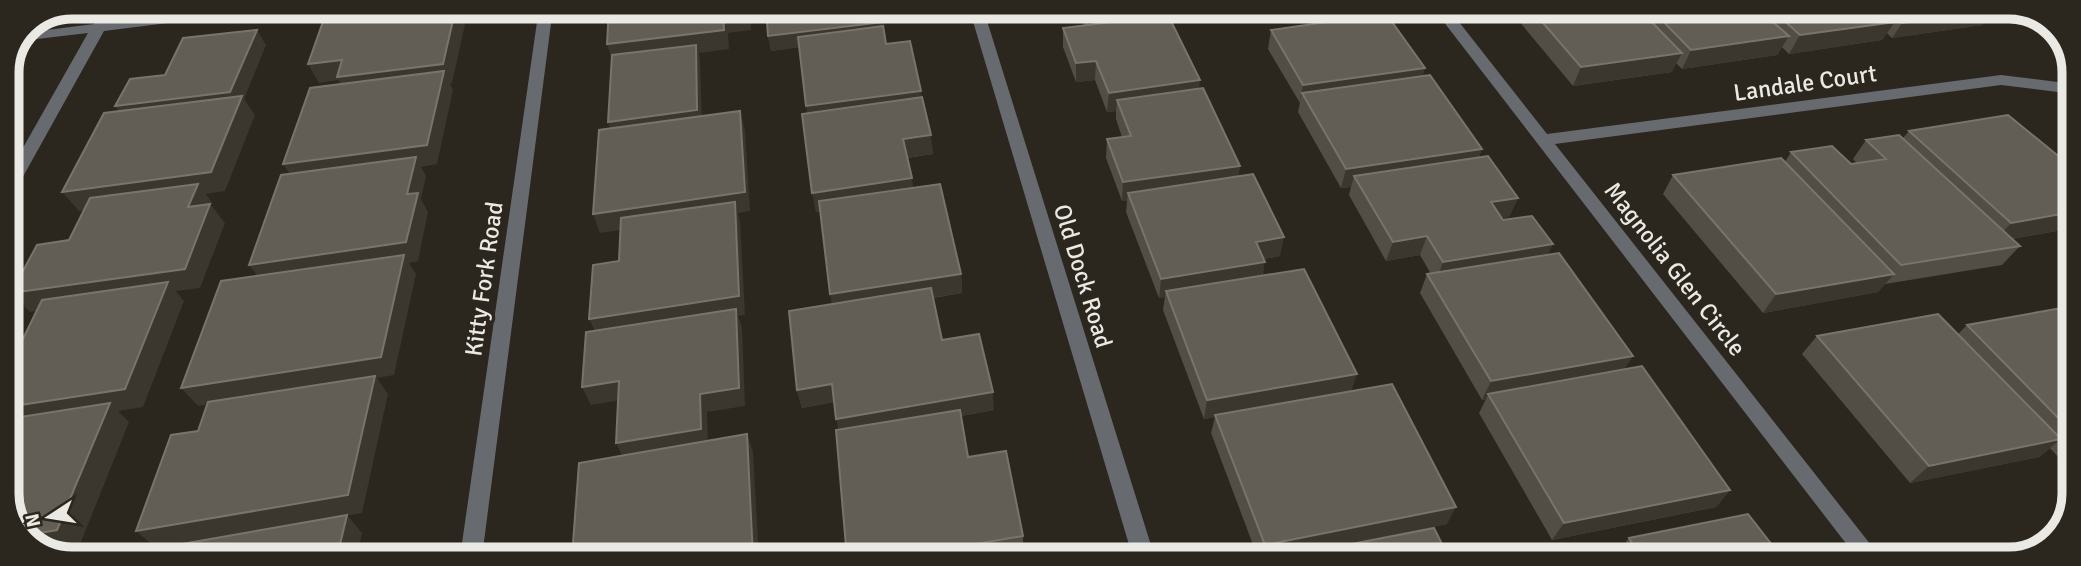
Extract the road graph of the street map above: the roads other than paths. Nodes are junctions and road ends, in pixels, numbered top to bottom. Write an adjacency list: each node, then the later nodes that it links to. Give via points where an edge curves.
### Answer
1 (103, 19): 6 (street)
2 (173, 19): 6 (street)
3 (544, 19): 11 (street, Kitty Fork Road)
4 (979, 19): 12 (street, Old Dock Road)
5 (1449, 19): 9 (street, Magnolia Glen Circle)
6 (98, 29): 7 (street); 10 (street)
7 (34, 36)
8 (2062, 87): 9 (street, Landale Court, via 2001,79)
9 (1543, 140): 13 (street, Magnolia Glen Circle)
10 (19, 170)
11 (472, 547)
12 (1141, 547)
13 (1862, 547)

